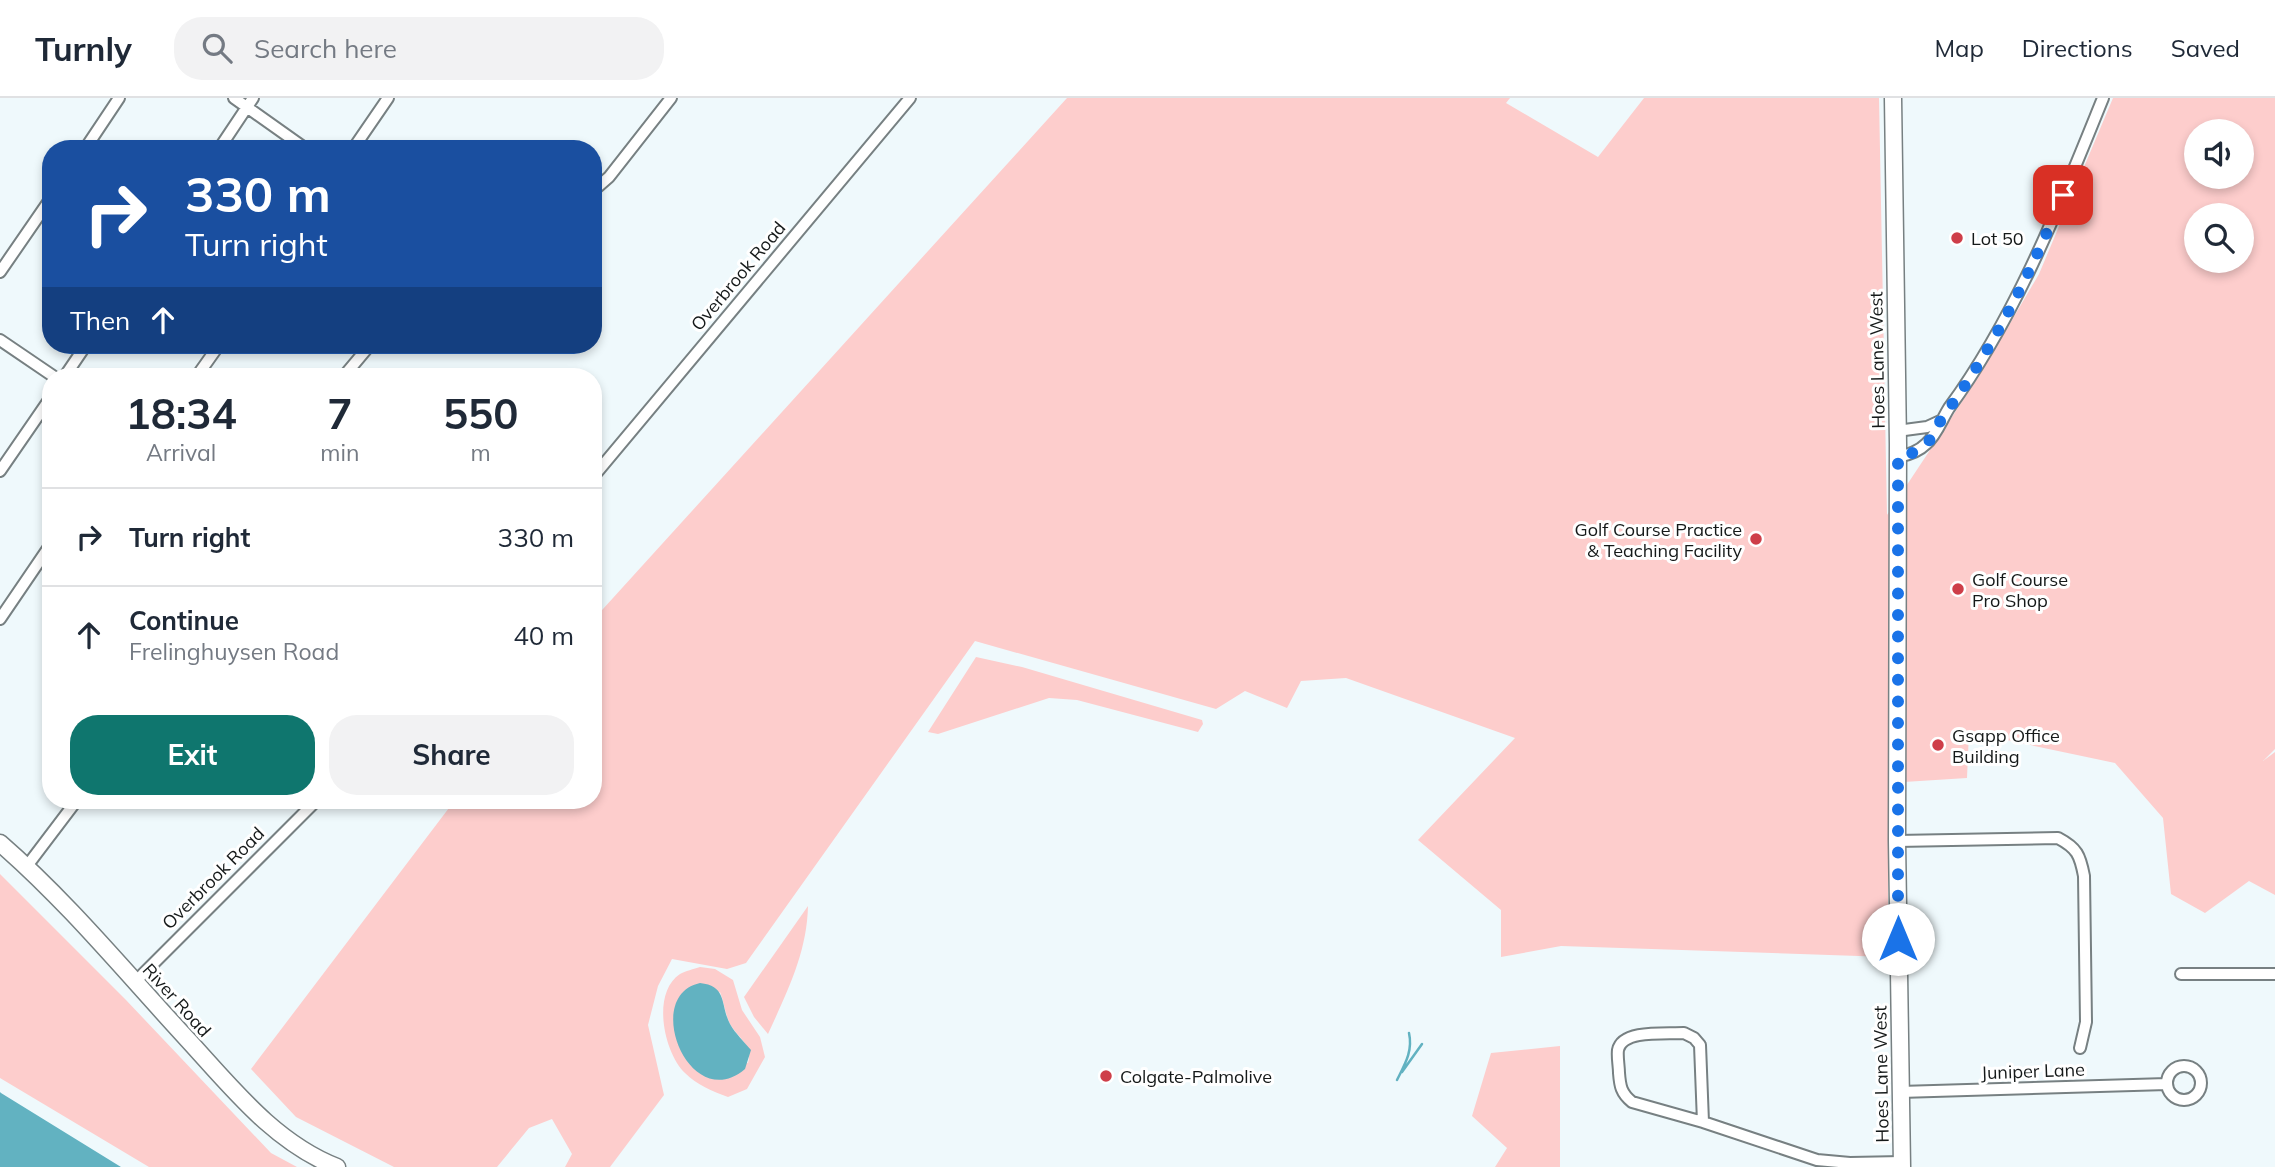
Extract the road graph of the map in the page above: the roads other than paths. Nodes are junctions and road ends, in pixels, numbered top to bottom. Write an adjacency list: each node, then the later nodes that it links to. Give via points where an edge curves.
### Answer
1 (120, 98): 9 (street)
2 (234, 98): 8 (street)
3 (388, 98): 12 (street)
4 (671, 98): 13 (street)
5 (910, 98): 22 (street, Overbrook Road)
6 (1893, 98): 20 (street, Hoes Lane West)
7 (2103, 98): 19 (street, via 2030,274 1965,387)
8 (250, 103): 10 (street); 11 (street)
9 (91, 140)
10 (225, 140)
11 (295, 140)
12 (359, 140)
13 (602, 183)
14 (42, 211): 15 (street)
15 (0, 272)
16 (0, 340): 17 (street)
17 (42, 369)
18 (42, 410): 23 (street)
19 (1940, 421): 20 (street); 21 (street, via 1928,443)
20 (1897, 431): 21 (street, Hoes Lane West)
21 (1898, 457): 28 (street, Hoes Lane West)
22 (602, 466)
23 (0, 471)
24 (42, 557): 25 (street)
25 (0, 619)
26 (70, 809): 30 (street)
27 (308, 809): 33 (street, Overbrook Road)
28 (1898, 841): 34 (street, via 2058,838 2070,845 2081,858 2084,876 2086,1022); 36 (street, Hoes Lane West)
29 (0, 843): 30 (street, River Road)
30 (27, 866): 33 (street, River Road)
31 (2181, 974): 32 (street)
32 (2275, 974)
33 (135, 982): 39 (street, River Road, via 252,1110 299,1147)
34 (2080, 1048)
35 (2167, 1084): 36 (street, Juniper Lane)
36 (1900, 1092): 38 (street, Hoes Lane West)
37 (1703, 1122): 37 (street, via 1700,1045 1684,1033 1625,1039 1617,1052 1625,1096); 38 (street, via 1817,1160)
38 (1902, 1165)
39 (337, 1167)

